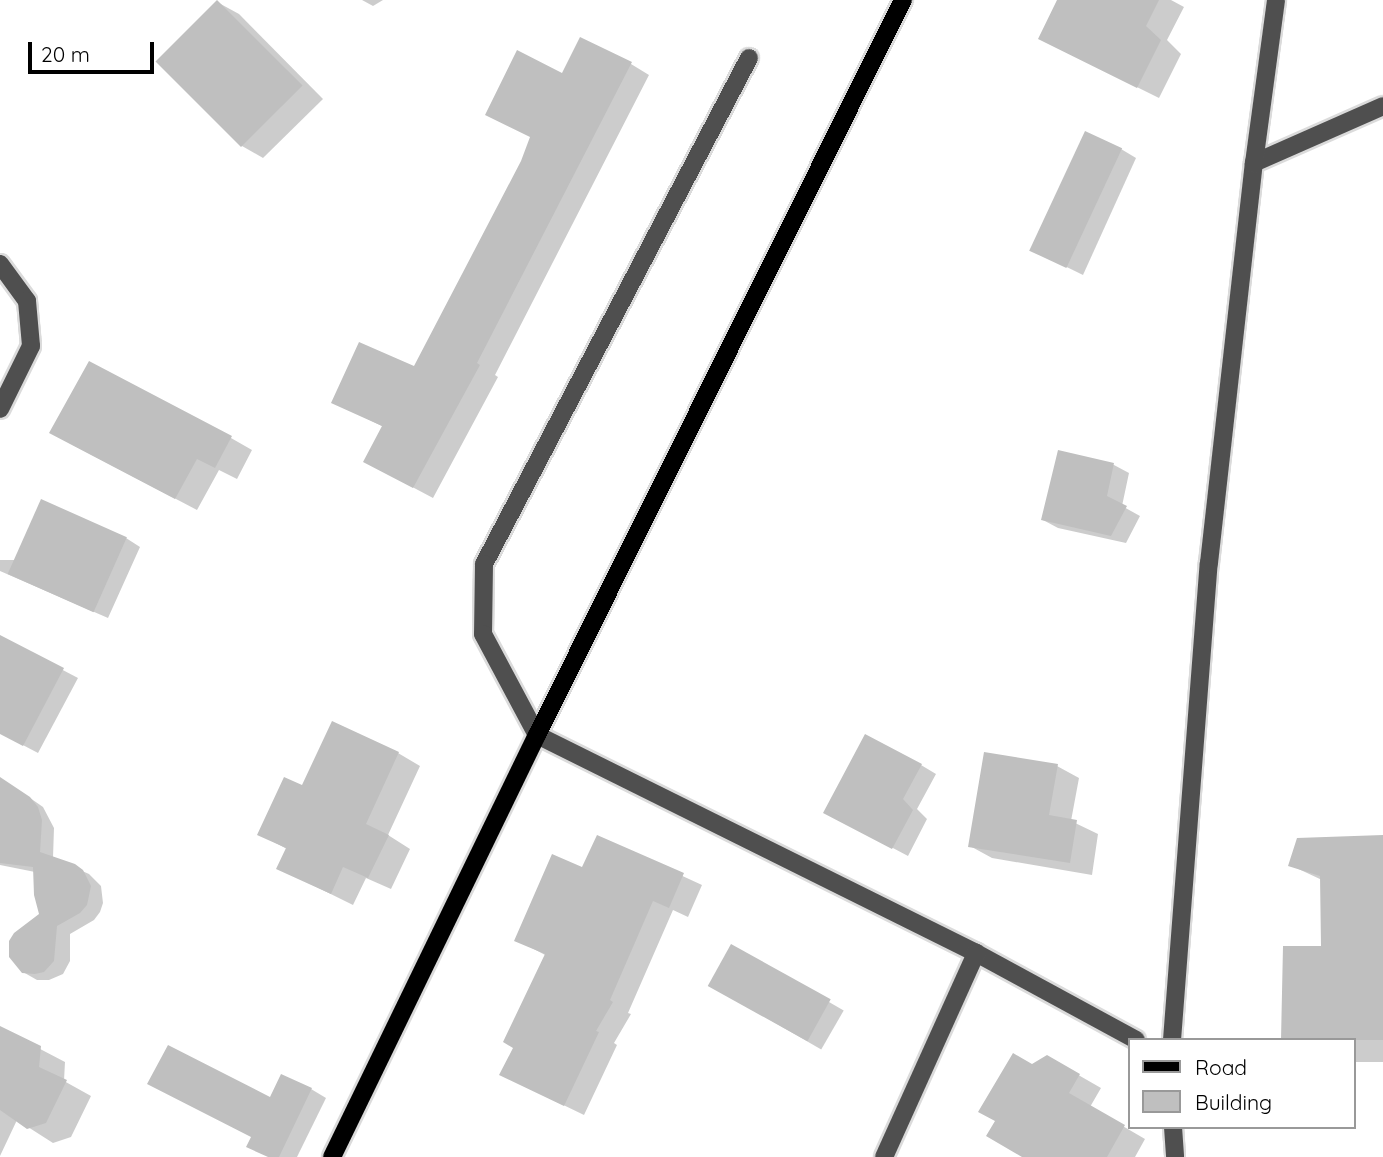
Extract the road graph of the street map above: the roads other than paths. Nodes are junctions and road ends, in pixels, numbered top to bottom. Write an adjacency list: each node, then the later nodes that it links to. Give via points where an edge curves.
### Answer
1 (903, 0): 8 (main road)
2 (1276, 0): 5 (street)
3 (749, 58): 8 (street, via 484,564 483,634)
4 (1383, 106): 5 (street)
5 (1254, 163): 11 (street, via 1209,563)
6 (0, 264): 7 (street, via 27,301 31,346)
7 (0, 409)
8 (537, 735): 9 (street); 13 (main road)
9 (976, 953): 10 (street); 14 (street)
10 (1132, 1038)
11 (1172, 1038)
12 (1173, 1129): 15 (street)
13 (332, 1157)
14 (884, 1157)
15 (1175, 1157)

